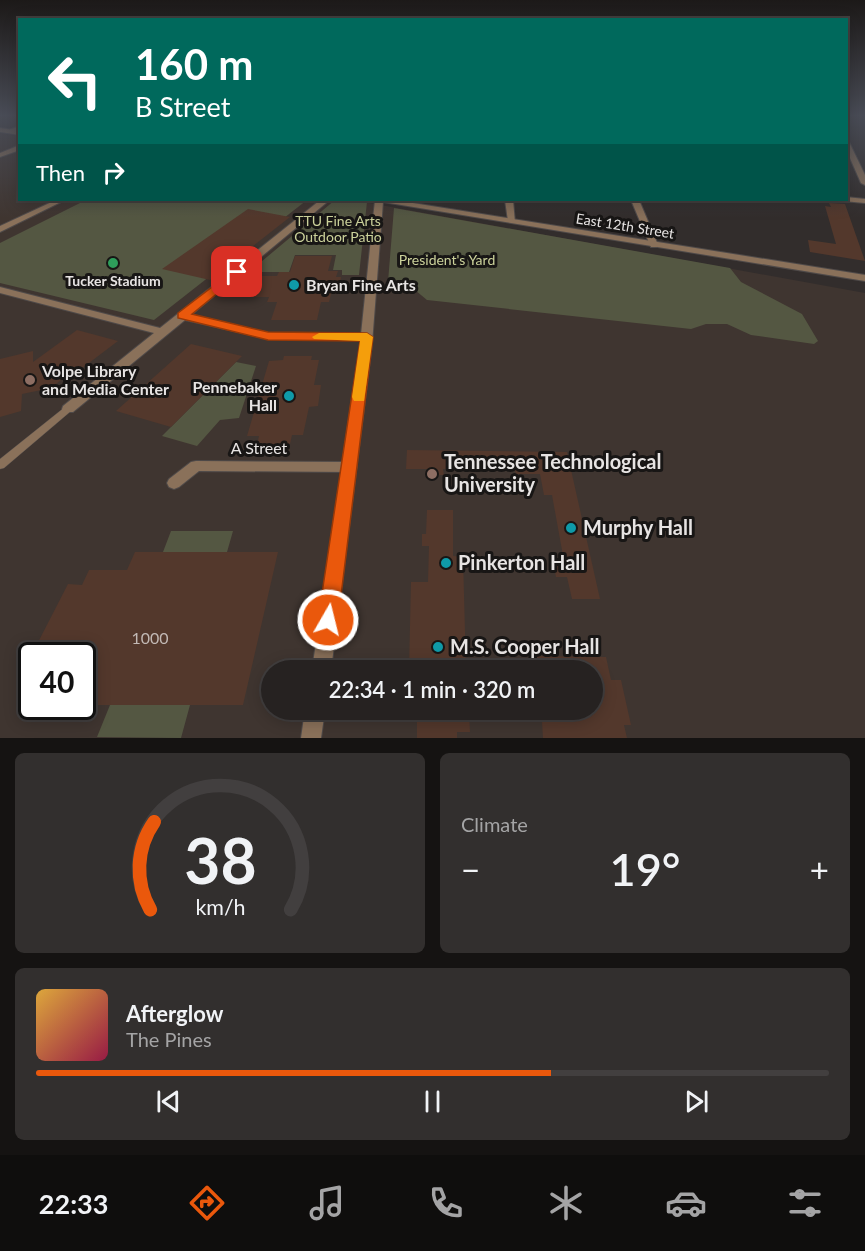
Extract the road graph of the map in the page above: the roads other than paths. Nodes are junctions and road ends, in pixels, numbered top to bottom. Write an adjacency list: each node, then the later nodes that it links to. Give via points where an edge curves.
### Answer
1 (851, 149): 2 (street)
2 (865, 183)
3 (848, 199): 9 (street)
4 (59, 201): 12 (street)
5 (380, 201): 18 (street)
6 (386, 201): 11 (street, East 12th Street)
7 (509, 201): 11 (street)
8 (635, 201): 13 (street)
9 (865, 201)
10 (322, 203): 16 (street)
11 (512, 221): 13 (street, East 12th Street)
12 (0, 230)
13 (654, 245): 14 (street, East 12th Street)
14 (865, 278)
15 (0, 291): 17 (street)
16 (182, 316): 17 (street); 18 (street, via 268,336)
17 (162, 332): 19 (street)
18 (367, 337): 21 (street)
19 (68, 409): 20 (street)
20 (0, 465)
21 (350, 467): 22 (street, A Street, via 196,466); 23 (street)
22 (174, 483)
23 (322, 660)
24 (314, 720): 25 (street)
25 (311, 738)

